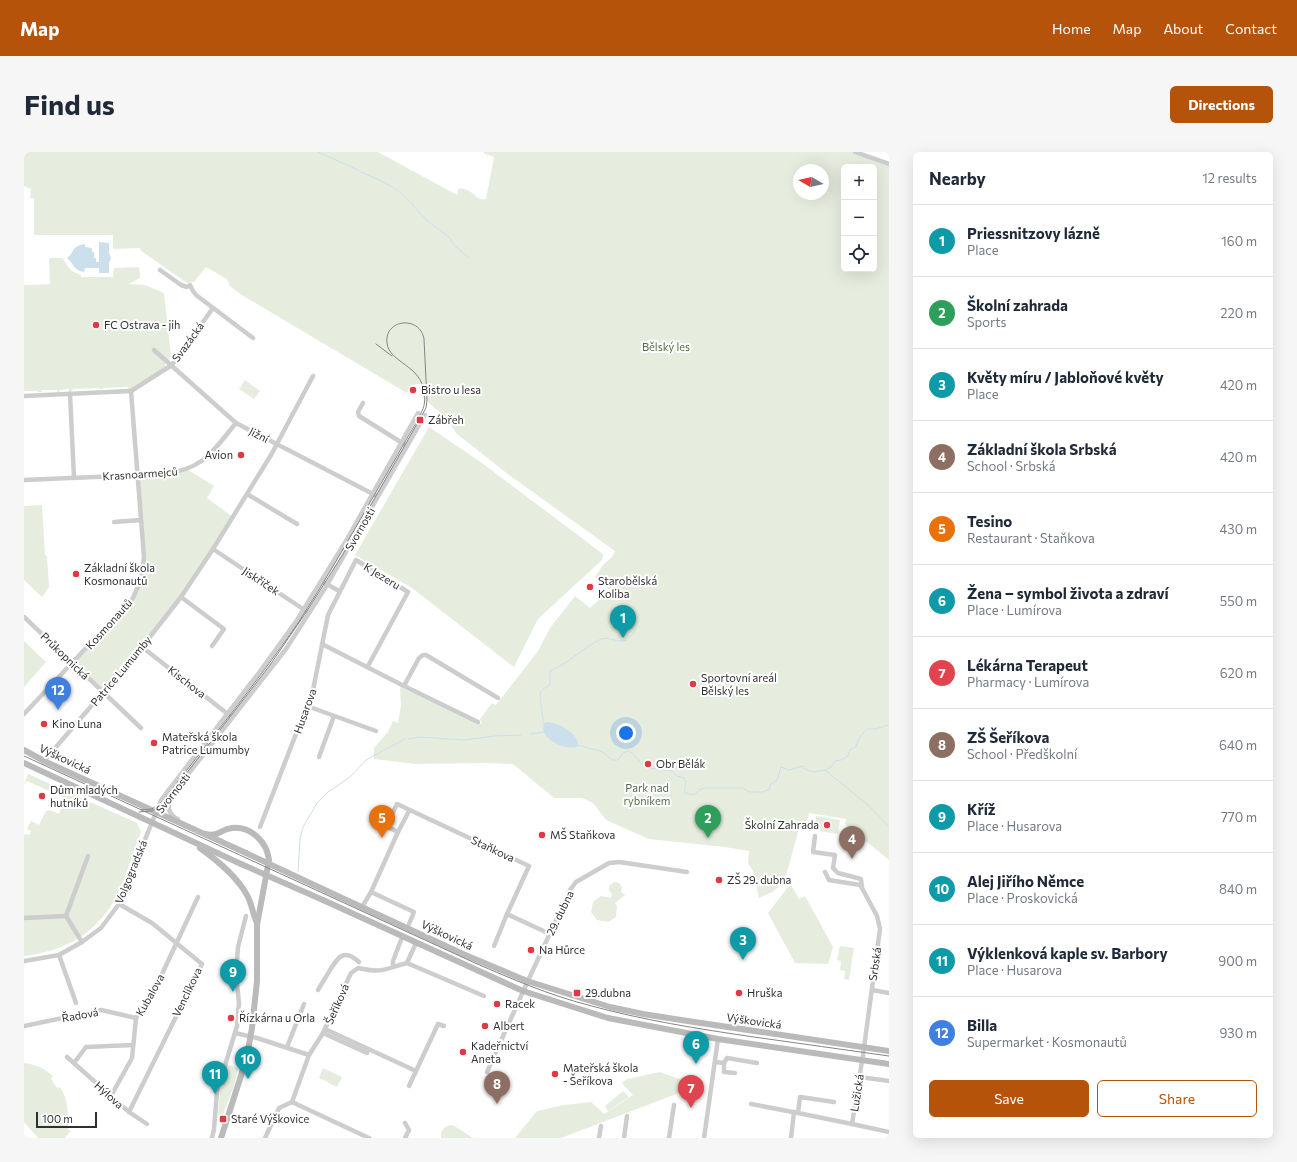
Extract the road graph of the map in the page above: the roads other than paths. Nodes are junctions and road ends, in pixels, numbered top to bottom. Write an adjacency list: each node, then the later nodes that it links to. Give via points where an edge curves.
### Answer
1 (855, 152): 2 (street)
2 (889, 164)
3 (160, 270): 4 (street, via 181,285 190,285 192,292)
4 (213, 308): 5 (street); 7 (street, Svazácká)
5 (252, 338)
6 (154, 350): 7 (street, Jižní)
7 (172, 365): 9 (street, Svazácká); 15 (street, Jižní)
8 (313, 376): 17 (street, Patrice Lumumby)
9 (131, 392): 10 (street); 19 (street, Kosmonautů)
10 (70, 394): 11 (street); 20 (street)
11 (24, 396)
12 (363, 403): 16 (street, via 358,413 360,417)
13 (418, 413): 16 (street, Svornosti)
14 (425, 415): 18 (street, Svornosti)
15 (236, 423): 17 (street, Jižní); 19 (street, Krasnoarmejců, via 209,455 196,466 178,472)
16 (402, 442): 18 (street); 23 (street, Svornosti)
17 (277, 445): 22 (street, Patrice Lumumby); 23 (street, Jižní)
18 (408, 445): 24 (street, Svornosti)
19 (137, 475): 20 (street, Krasnoarmejců); 25 (street, Kosmonautů)
20 (74, 478): 21 (street, Krasnoarmejců)
21 (24, 480)
22 (247, 494): 27 (street); 28 (street, Patrice Lumumby)
23 (373, 494): 24 (street, Jižní); 29 (street, Svornosti)
24 (378, 496): 30 (street, Svornosti)
25 (141, 520): 26 (street); 39 (street, Kosmonautů, via 143,572 133,598)
26 (114, 522)
27 (297, 524)
28 (213, 549): 32 (street, Patrice Lumumby); 33 (street, Jiskřiček)
29 (322, 582): 30 (street); 33 (street, Svornosti)
30 (327, 585): 31 (street); 34 (street, Svornosti)
31 (340, 591): 36 (street, Husarova, via 328,615); 40 (street, K Jezeru, via 356,560 408,592)
32 (181, 597): 37 (street, via 224,629); 38 (street, Patrice Lumumby)
33 (304, 609): 34 (street, Jiskřiček); 46 (street, Svornosti)
34 (309, 613): 48 (street, Svornosti, via 273,666)
35 (24, 617): 39 (street, Průkopnická)
36 (322, 644): 40 (street); 44 (street, Husarova, via 313,690)
37 (212, 646)
38 (142, 647): 42 (street, Patrice Lumumby); 46 (street, Kischova)
39 (73, 663): 42 (street, Průkopnická); 45 (street, Kosmonautů)
40 (368, 666): 41 (street)
41 (404, 686): 43 (street, via 419,658 426,655); 49 (street)
42 (103, 693): 50 (street, Průkopnická); 54 (street, Patrice Lumumby)
43 (498, 698)
44 (307, 706): 47 (street); 63 (street, Husarova)
45 (24, 714)
46 (228, 714): 48 (street, Kischova); 57 (street, Svornosti)
47 (334, 716): 51 (street); 53 (street)
48 (232, 717): 56 (street, Svornosti)
49 (478, 722)
50 (141, 728)
51 (376, 730)
52 (24, 750): 54 (street, Výškovická)
53 (319, 757)
54 (44, 761): 58 (street, Výškovická)
55 (24, 763): 61 (street, Výškovická)
56 (171, 796): 60 (street, Svornosti); 62 (street, via 168,804 170,812)
57 (161, 800): 58 (street); 60 (street, Svornosti)
58 (146, 807): 60 (street, Výškovická)
59 (410, 811): 64 (street); 64 (street, Staňkova, via 397,804 386,826); 78 (street, Staňkova, via 529,866)
60 (157, 812): 61 (street, Svornosti); 62 (street, Výškovická)
61 (151, 822): 68 (street, Výškovická); 76 (street, Volgogradská)
62 (183, 824): 66 (street, Výškovická)
63 (260, 827)
64 (398, 832): 74 (street)
65 (221, 833): 66 (street); 69 (street, via 220,840); 83 (street, via 232,828 243,829 256,836 266,848 268,863)
66 (205, 834): 69 (street, Výškovická)
67 (816, 836): 73 (street, Srbská, via 813,852 835,855 833,868 838,873 861,879)
68 (184, 838): 83 (street, via 217,861 239,882 248,898); 88 (street, Výškovická, bridge)
69 (228, 846): 77 (street, Výškovická, bridge)
70 (88, 856): 79 (street)
71 (688, 872): 84 (street, 29. dubna, via 619,862 609,863 576,882)
72 (825, 872): 73 (street, via 829,880 860,885)
73 (862, 888): 97 (street, Srbská, via 877,916 880,929)
74 (371, 892): 77 (street); 82 (street, via 414,912)
75 (198, 897): 87 (street, Kubalova)
76 (119, 904): 86 (street, Volgogradská, via 101,928); 87 (street, Venclíkova, via 152,923)
77 (362, 907): 95 (street, Výškovická)
78 (507, 914): 84 (street); 89 (street, Staňkova)
79 (66, 916): 81 (street); 86 (street)
80 (246, 916): 106 (street, via 238,947 236,974 239,1003)
81 (24, 918)
82 (409, 924)
83 (257, 925): 107 (street)
84 (550, 934): 95 (street, 29. dubna)
85 (401, 940): 94 (street, via 392,961)
86 (82, 942): 90 (street, Volgogradská)
87 (177, 943): 102 (street, Kubalova); 132 (street, Venclíkova, via 202,964)
88 (416, 943): 93 (street); 95 (street, Výškovická)
89 (494, 946)
90 (59, 955): 91 (street, Volgogradská); 100 (street)
91 (24, 962)
92 (359, 962): 96 (street, via 351,956 342,955)
93 (407, 963): 94 (street, Šeříková); 99 (street)
94 (393, 967): 105 (street, Šeříková, via 383,971 358,968 351,973)
95 (525, 985): 108 (street, Výškovická, via 608,1018); 111 (street, Výškovická, via 643,1014); 122 (street, 29. dubna)
96 (318, 990)
97 (872, 990): 98 (street); 111 (street, Srbská)
98 (889, 993)
99 (484, 996)
100 (76, 1003)
101 (304, 1004): 110 (street)
102 (136, 1018): 103 (street, Řadová, via 101,1010); 109 (street, Kubalova)
103 (24, 1026)
104 (444, 1026): 121 (street, via 438,1024)
105 (324, 1031): 113 (street, Šeříková); 121 (street)
106 (235, 1033): 107 (street); 140 (street, via 217,1092)
107 (251, 1037): 110 (street); 141 (street)
108 (718, 1039): 115 (street, Výškovická); 116 (street)
109 (133, 1045): 117 (street, via 86,1047); 127 (street, Kubalova, via 132,1058)
110 (287, 1047): 113 (street)
111 (864, 1047): 112 (street, Výškovická); 115 (street, Srbská)
112 (889, 1051)
113 (309, 1055): 128 (street, Šeříková)
114 (67, 1057): 117 (street, Hýlova)
115 (863, 1057): 120 (street, Výškovická); 124 (street, Lužická)
116 (715, 1062): 118 (street); 148 (street)
117 (74, 1063): 127 (street, Hýlova)
118 (724, 1063): 119 (street, via 726,1058); 123 (street, via 724,1072)
119 (757, 1063)
120 (889, 1064)
121 (416, 1071): 126 (street)
122 (487, 1072)
123 (735, 1073)
124 (860, 1077): 125 (street); 137 (street, Lužická)
125 (889, 1081)
126 (409, 1086)
127 (111, 1096): 132 (street, Hýlova)
128 (292, 1102): 142 (street, via 279,1108); 143 (street)
129 (834, 1102): 133 (street, Lužická, via 800,1097)
130 (751, 1104): 133 (street, Lužická)
131 (674, 1105): 147 (street)
132 (129, 1112): 136 (street, Hýlova)
133 (796, 1112): 137 (street, Lužická); 149 (street, Lužická)
134 (627, 1116): 146 (street)
135 (405, 1123): 144 (street, via 409,1130)
136 (147, 1124)
137 (852, 1124): 139 (street)
138 (601, 1126): 145 (street)
139 (889, 1132)
140 (212, 1138)
141 (220, 1138)
142 (265, 1138)
143 (369, 1138)
144 (405, 1138)
145 (599, 1138)
146 (624, 1138)
147 (669, 1138)
148 (704, 1138)
149 (791, 1138)

